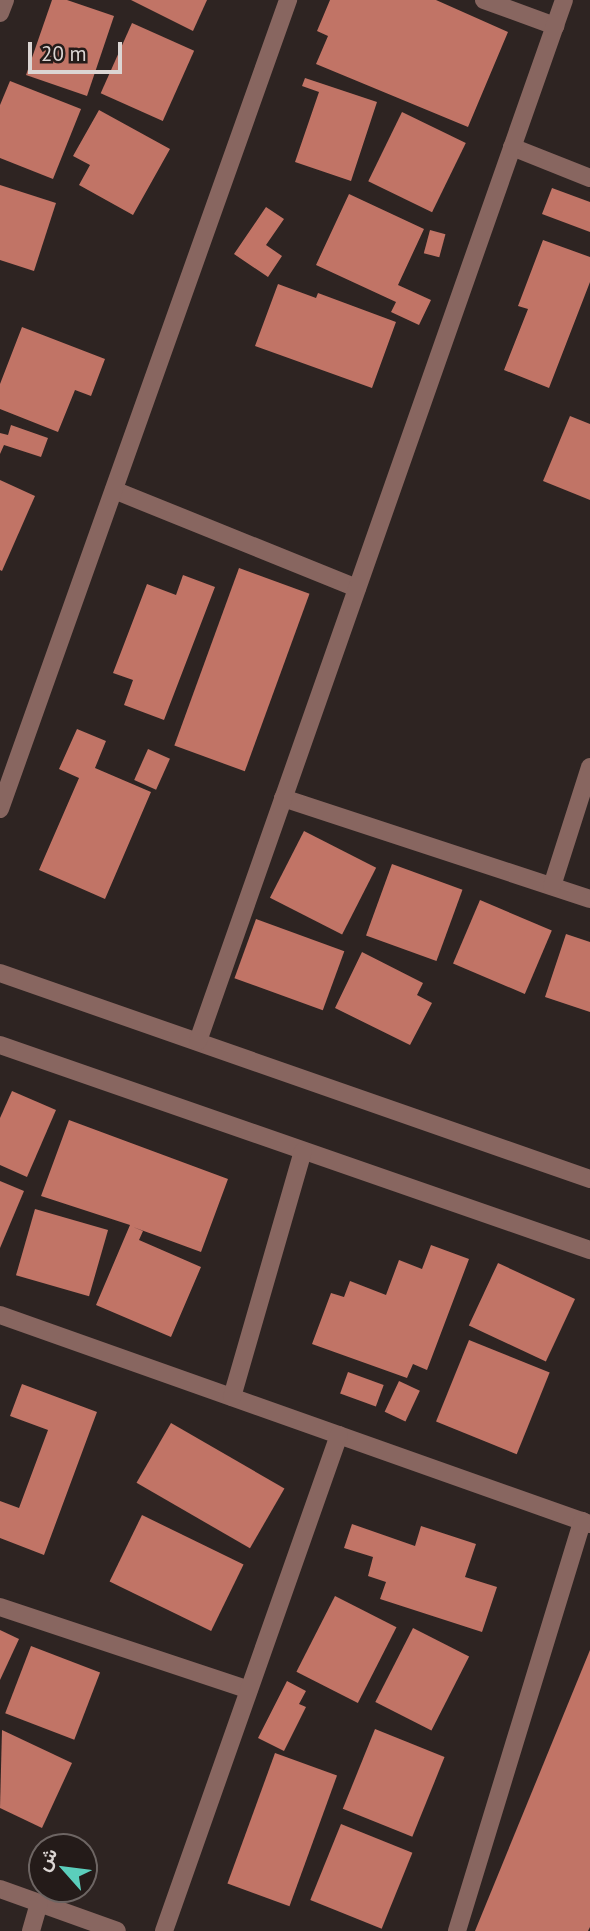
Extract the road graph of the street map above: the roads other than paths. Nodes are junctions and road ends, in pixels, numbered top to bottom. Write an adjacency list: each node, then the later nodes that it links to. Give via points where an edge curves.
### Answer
1 (5, 0): 5 (street)
2 (288, 0): 9 (street)
3 (484, 0): 6 (street)
4 (564, 0): 6 (street)
5 (0, 13)
6 (555, 26): 7 (street)
7 (512, 147): 8 (street); 10 (street)
8 (590, 177)
9 (114, 490): 10 (street); 13 (street)
10 (357, 588): 12 (street)
11 (590, 767): 14 (street)
12 (283, 798): 14 (street); 17 (street)
13 (0, 809)
14 (552, 886): 15 (street)
15 (590, 899)
16 (0, 973): 17 (street)
17 (198, 1041): 20 (street)
18 (0, 1045): 19 (street)
19 (303, 1151): 21 (street); 23 (street)
20 (590, 1179)
21 (590, 1250)
22 (0, 1315): 23 (street)
23 (232, 1397): 24 (street)
24 (339, 1435): 25 (street); 27 (street)
25 (586, 1522): 34 (street)
26 (0, 1607): 27 (street)
27 (249, 1690): 33 (street)
28 (0, 1889): 29 (street)
29 (28, 1899)
30 (40, 1903): 31 (street); 32 (street)
31 (30, 1931)
32 (117, 1931)
33 (164, 1931)
34 (457, 1931)

